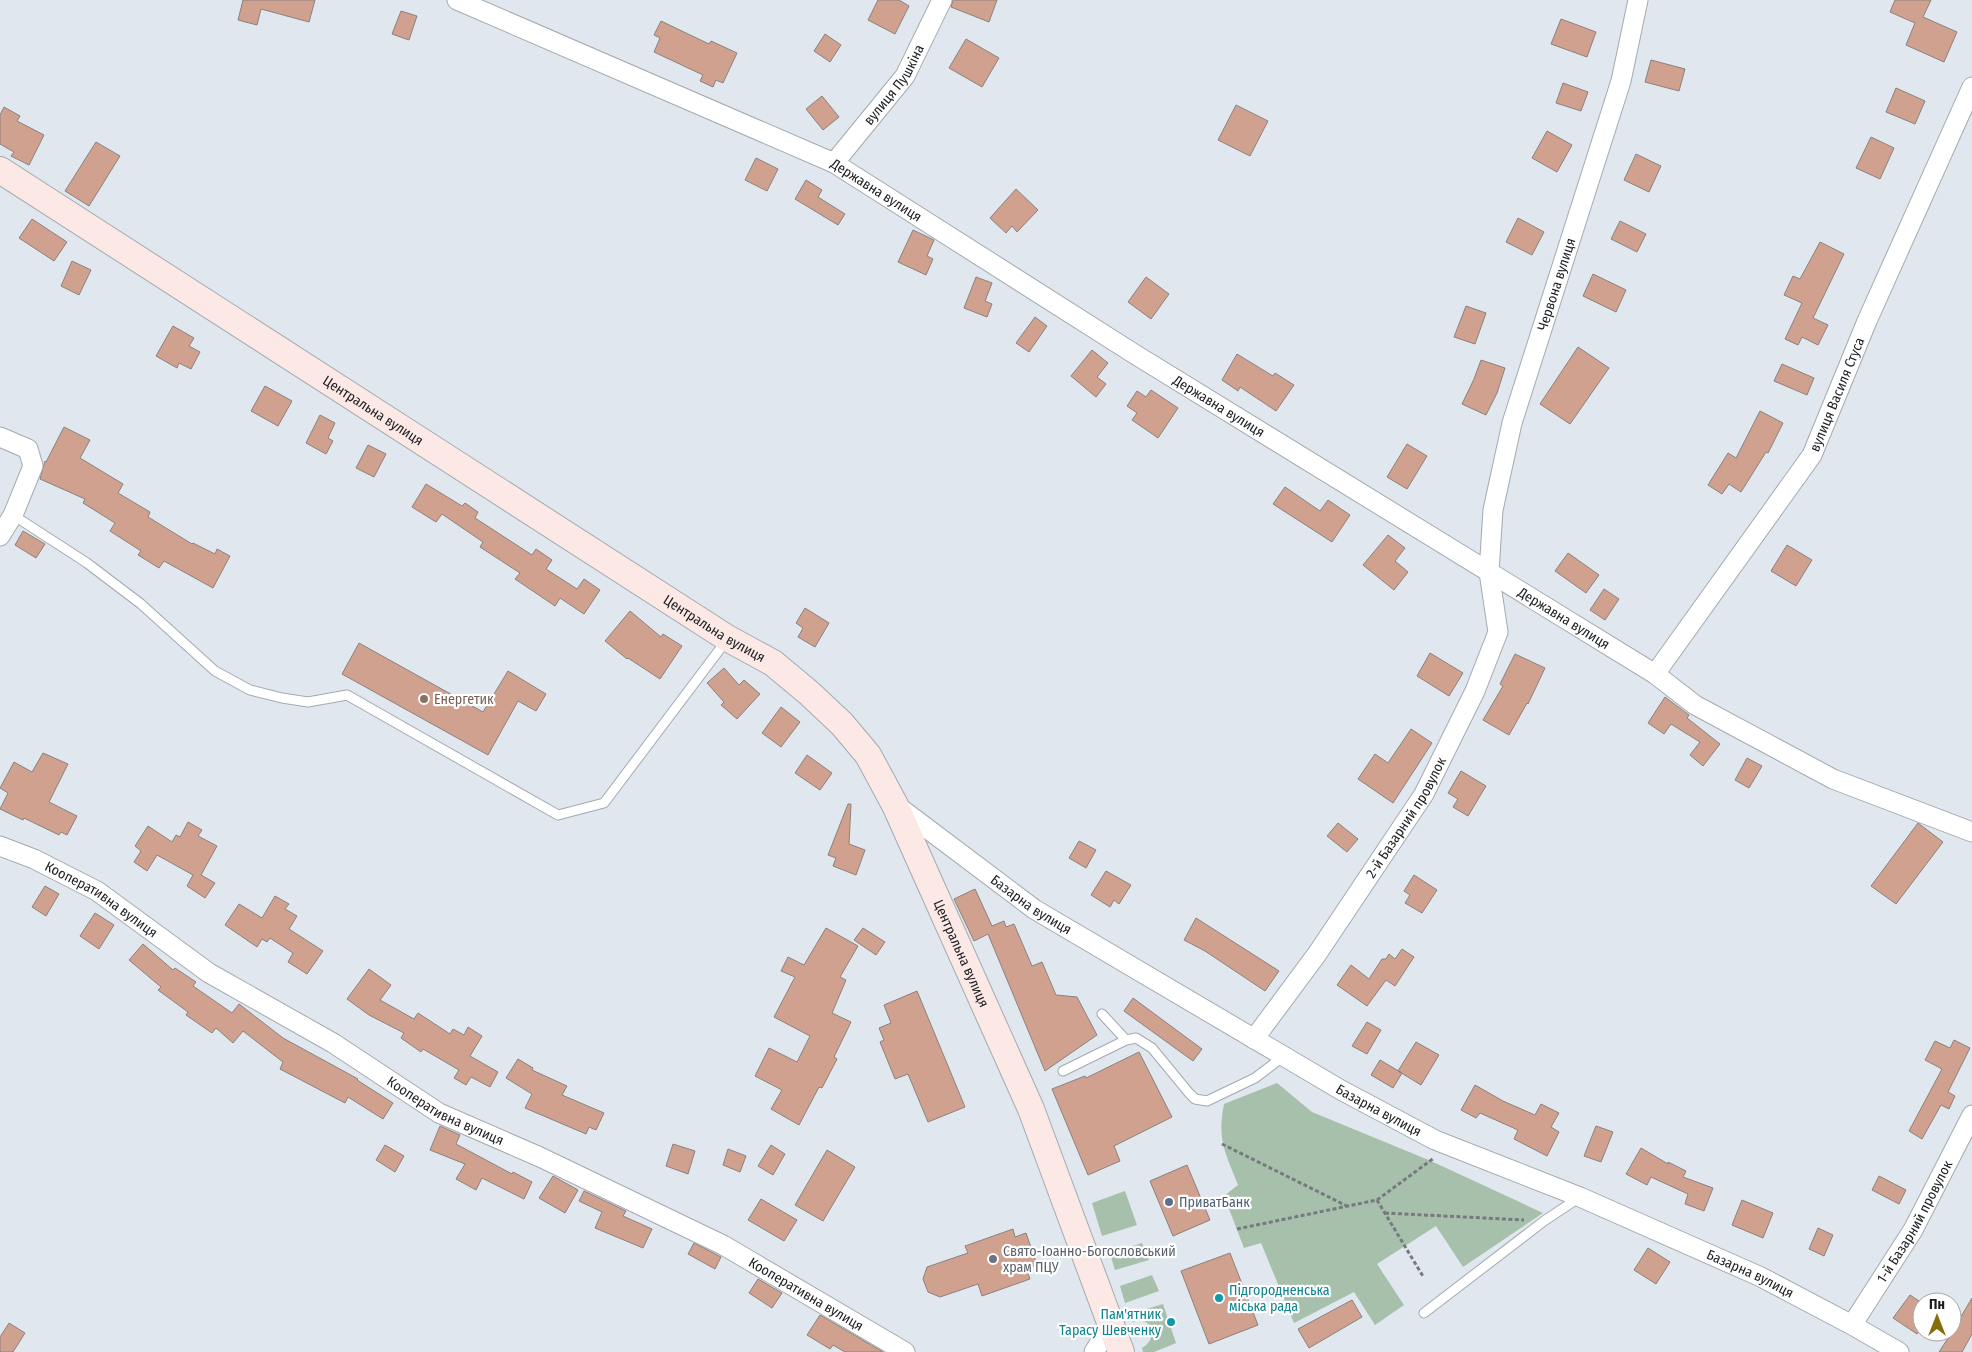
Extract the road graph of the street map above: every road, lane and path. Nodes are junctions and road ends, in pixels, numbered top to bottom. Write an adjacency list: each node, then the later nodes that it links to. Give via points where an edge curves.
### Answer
1 (942, 0): 5 (street, вулиця Пушкіна, via 905,76)
2 (1638, 0): 10 (street, Червона вулиця, via 1621,81 1512,423 1493,510)
3 (462, 1): 5 (street, Державна вулиця)
4 (1972, 87): 12 (street, вулиця Василя Стуса, via 1867,321 1812,455)
5 (834, 163): 10 (street, Державна вулиця, via 1136,355)
6 (0, 170): 11 (main road, Центральна вулиця)
7 (0, 437): 8 (street, via 28,449 33,466)
8 (13, 515): 9 (street); 11 (lane, via 95,569 140,604 215,672 250,690 282,698 308,702 347,695 558,815 604,803)
9 (0, 536)
10 (1489, 572): 12 (street, Державна вулиця); 17 (street, 2-й Базарний провулок, via 1498,632 1475,691 1424,794 1317,954)
11 (728, 638): 13 (main road, Центральна вулиця, via 773,663 842,724 868,755)
12 (1655, 674): 14 (street, Державна вулиця, via 1696,705 1833,779)
13 (895, 805): 17 (street, Базарна вулиця, via 1034,909); 32 (main road, Центральна вулиця, via 1031,1109)
14 (1972, 832)
15 (0, 846): 34 (street, Кооперативна вулиця, via 34,859 96,891 209,973 333,1042 438,1113 540,1157 723,1245)
16 (1102, 1014): 18 (lane)
17 (1254, 1039): 19 (street, Базарна вулиця)
18 (1126, 1040): 19 (lane, via 1136,1038 1145,1042 1195,1099 1207,1101 1256,1078); 20 (lane)
19 (1284, 1056): 23 (street, Базарна вулиця)
20 (1063, 1071)
21 (1972, 1115): 33 (street, 1-й Базарний провулок, via 1913,1230)
22 (1222, 1144): 26 (path)
23 (1445, 1144): 24 (street, Базарна вулиця); 25 (path, via 1431,1161)
24 (1580, 1197): 28 (lane); 33 (street, Базарна вулиця, via 1761,1277)
25 (1377, 1200): 26 (path); 27 (path)
26 (1348, 1206): 29 (path)
27 (1385, 1213): 28 (path); 30 (path)
28 (1544, 1221): 31 (lane)
29 (1236, 1229)
30 (1424, 1278)
31 (1424, 1313)
32 (1112, 1324): 35 (street); 36 (main road, Центральна вулиця)
33 (1852, 1325): 37 (street, Базарна вулиця)
34 (905, 1352)
35 (1094, 1352)
36 (1121, 1352)
37 (1899, 1352)

